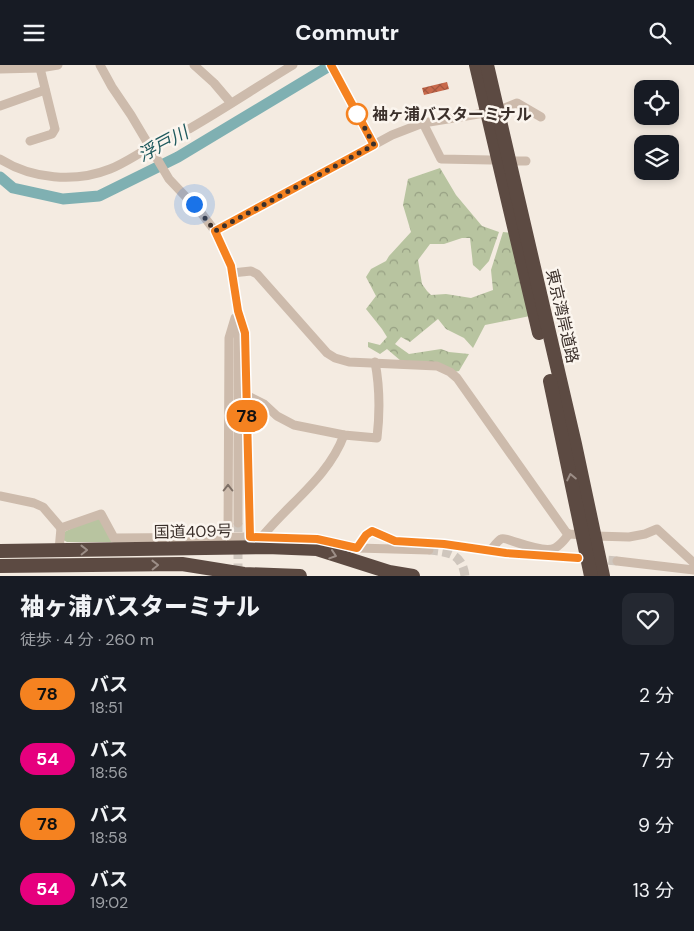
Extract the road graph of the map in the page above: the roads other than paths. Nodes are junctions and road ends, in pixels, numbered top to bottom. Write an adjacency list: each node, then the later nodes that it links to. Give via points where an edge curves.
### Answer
1 (58, 65): 9 (street)
2 (194, 65): 12 (street)
3 (293, 65): 12 (street)
4 (331, 65): 18 (street)
5 (476, 65): 14 (highway, 東京湾岸道路)
6 (486, 65): 14 (highway, 東京湾岸道路)
7 (102, 66): 19 (street)
8 (28, 67): 9 (street); 10 (street)
9 (40, 68): 11 (street)
10 (0, 69)
11 (45, 90): 13 (street); 17 (street, via 55,129 52,134)
12 (231, 103): 19 (street)
13 (0, 106)
14 (492, 112): 15 (street, via 517,103); 16 (street); 33 (highway, 東京湾岸道路, via 575,445)
15 (541, 117)
16 (423, 123): 18 (street); 21 (street, via 441,159)
17 (30, 141)
18 (374, 145): 24 (street)
19 (150, 147): 20 (street, via 109,170 69,177 34,174); 24 (street, via 169,179)
20 (0, 159)
21 (491, 160)
22 (514, 161): 23 (street)
23 (526, 161)
24 (215, 231): 25 (street)
25 (232, 273): 26 (street); 27 (street, via 251,271 257,274 330,356 349,362)
26 (238, 311): 28 (street, via 245,333); 31 (street); 34 (street, one-way to 26, via 229,338)
27 (375, 362): 29 (street, via 380,408 377,438); 33 (street, via 437,366 450,372 566,532)
28 (246, 395): 29 (street, via 294,425); 35 (street)
29 (344, 435): 36 (street, via 329,465)
30 (0, 496): 32 (street, via 43,507)
31 (238, 523)
32 (61, 528): 34 (street, via 101,513 114,538); 38 (street)
33 (583, 535): 41 (street, via 550,550 525,546 506,538); 44 (street, via 629,537 657,529); 49 (highway, 東京湾岸道路); 50 (highway, 東京湾岸道路)
34 (228, 537): 35 (street)
35 (250, 537): 36 (street)
36 (261, 538): 37 (street, via 317,539)
37 (357, 548): 39 (street); 41 (street, via 372,531 395,541)
38 (59, 550): 40 (highway, 国道409号); 48 (highway, 国道409号, one-way to 48, via 317,549 389,572)
39 (429, 550)
40 (0, 551)
41 (490, 551): 42 (street)
42 (578, 558)
43 (617, 561): 46 (street)
44 (694, 563)
45 (0, 566): 47 (highway, one-way to 47, via 182,565 244,574)
46 (694, 570)
47 (300, 576)
48 (413, 576)
49 (591, 576)
50 (603, 576)

